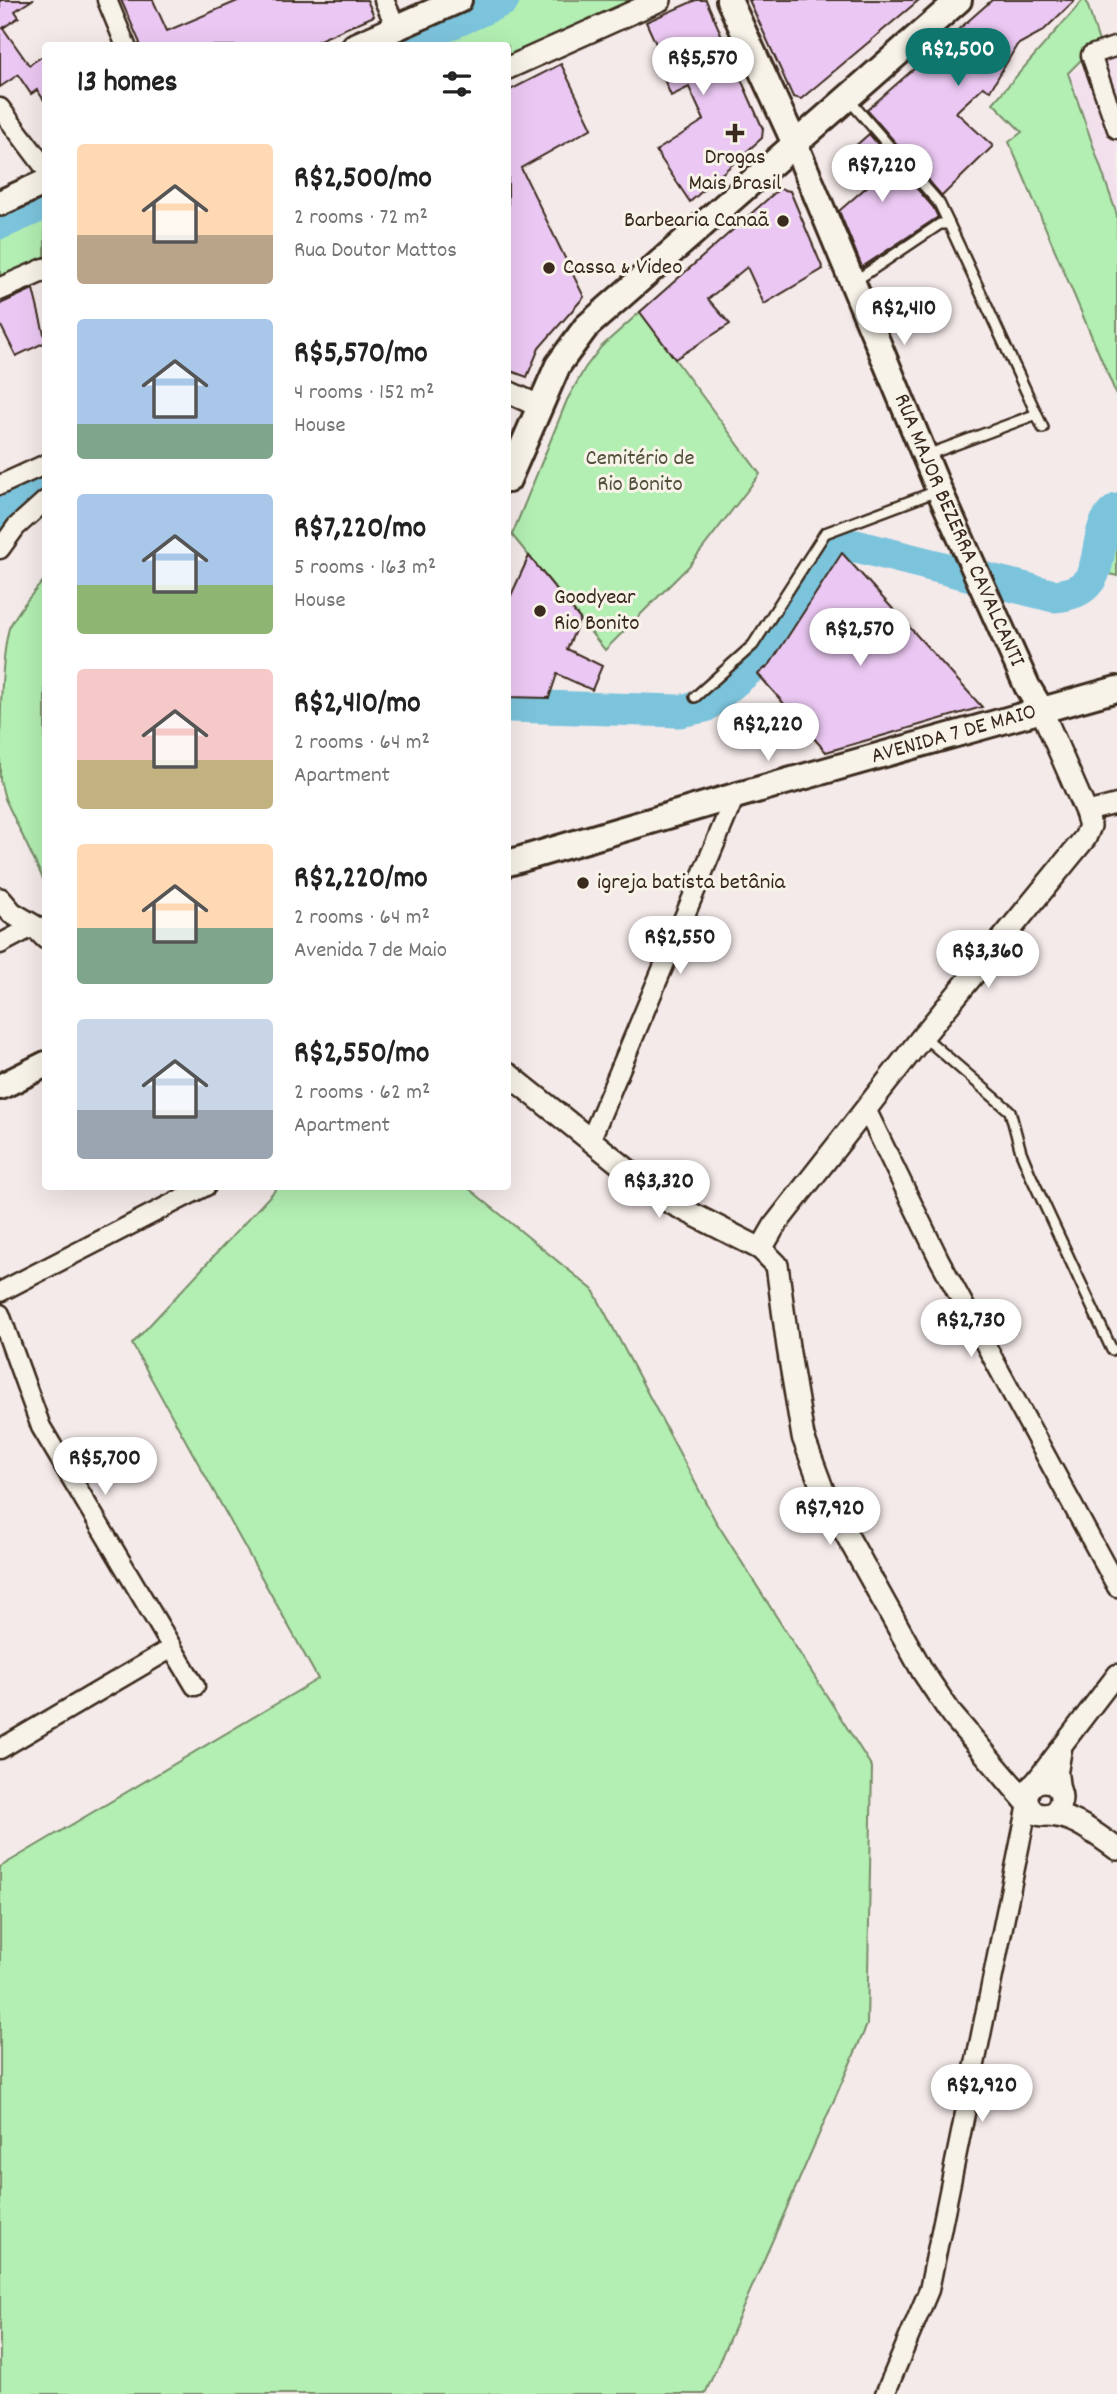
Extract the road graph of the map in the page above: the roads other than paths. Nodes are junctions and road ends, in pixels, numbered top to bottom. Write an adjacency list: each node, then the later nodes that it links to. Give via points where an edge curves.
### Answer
1 (107, 0): 8 (street)
2 (384, 0): 7 (street)
3 (459, 0): 7 (main road)
4 (660, 0): 11 (street)
5 (729, 0): 15 (main road, RUA MAJOR BEZERRA CAVALCANTI)
6 (959, 0): 12 (main road)
7 (396, 27): 9 (main road)
8 (124, 42)
9 (364, 42)
10 (1117, 46): 14 (street, via 1091,55)
11 (511, 67)
12 (847, 98): 15 (main road); 19 (lane, via 939,203)
13 (0, 108): 16 (street)
14 (1117, 129)
15 (795, 144): 21 (main road, RUA MAJOR BEZERRA CAVALCANTI); 24 (main road, via 586,327 558,365)
16 (42, 164)
17 (42, 184): 18 (main road)
18 (0, 203)
19 (948, 224): 21 (lane, via 940,224); 25 (lane)
20 (42, 271): 22 (street)
21 (853, 282): 27 (main road, RUA MAJOR BEZERRA CAVALCANTI)
22 (0, 289)
23 (511, 393): 24 (street)
24 (539, 405): 29 (main road)
25 (1037, 414): 26 (lane); 27 (lane)
26 (1043, 428)
27 (925, 456): 31 (main road, RUA MAJOR BEZERRA CAVALCANTI)
28 (42, 466): 30 (street)
29 (511, 473)
30 (0, 485)
31 (939, 490): 35 (lane, via 825,533 753,645); 36 (main road, RUA MAJOR BEZERRA CAVALCANTI)
32 (42, 504): 33 (street)
33 (0, 549)
34 (1117, 689): 36 (main road, AVENIDA 7 DE MAIO)
35 (695, 697)
36 (1042, 711): 37 (main road, AVENIDA 7 DE MAIO); 39 (street)
37 (734, 796): 40 (main road, AVENIDA 7 DE MAIO); 49 (street)
38 (1117, 804): 39 (street)
39 (1086, 812): 44 (street, via 1090,826 1085,838)
40 (511, 862)
41 (0, 899): 42 (street)
42 (40, 932): 43 (street)
43 (0, 944)
44 (923, 1037): 48 (street); 54 (lane, via 1010,1111 1030,1174)
45 (42, 1066): 47 (main road)
46 (511, 1076): 49 (street)
47 (0, 1087)
48 (866, 1109): 51 (street); 55 (street, via 939,1259)
49 (590, 1141): 51 (street, via 665,1200)
50 (198, 1190): 52 (street)
51 (761, 1249): 62 (street, via 778,1270 803,1437 825,1496 923,1672 952,1715 1010,1783 1022,1787)
52 (0, 1292)
53 (0, 1314): 56 (street, via 41,1427)
54 (1112, 1350)
55 (1117, 1587)
56 (172, 1648): 58 (street); 59 (street)
57 (1117, 1674): 60 (street)
58 (195, 1686)
59 (0, 1749)
60 (1062, 1749): 61 (street, via 1058,1772); 62 (street)
61 (1061, 1796): 62 (street, via 1058,1807); 62 (street, via 1051,1783 1039,1782); 63 (street)
62 (1035, 1801): 63 (street); 65 (street, via 1021,1836 929,2290)
63 (1076, 1822): 64 (street)
64 (1117, 1849)
65 (885, 2394)

